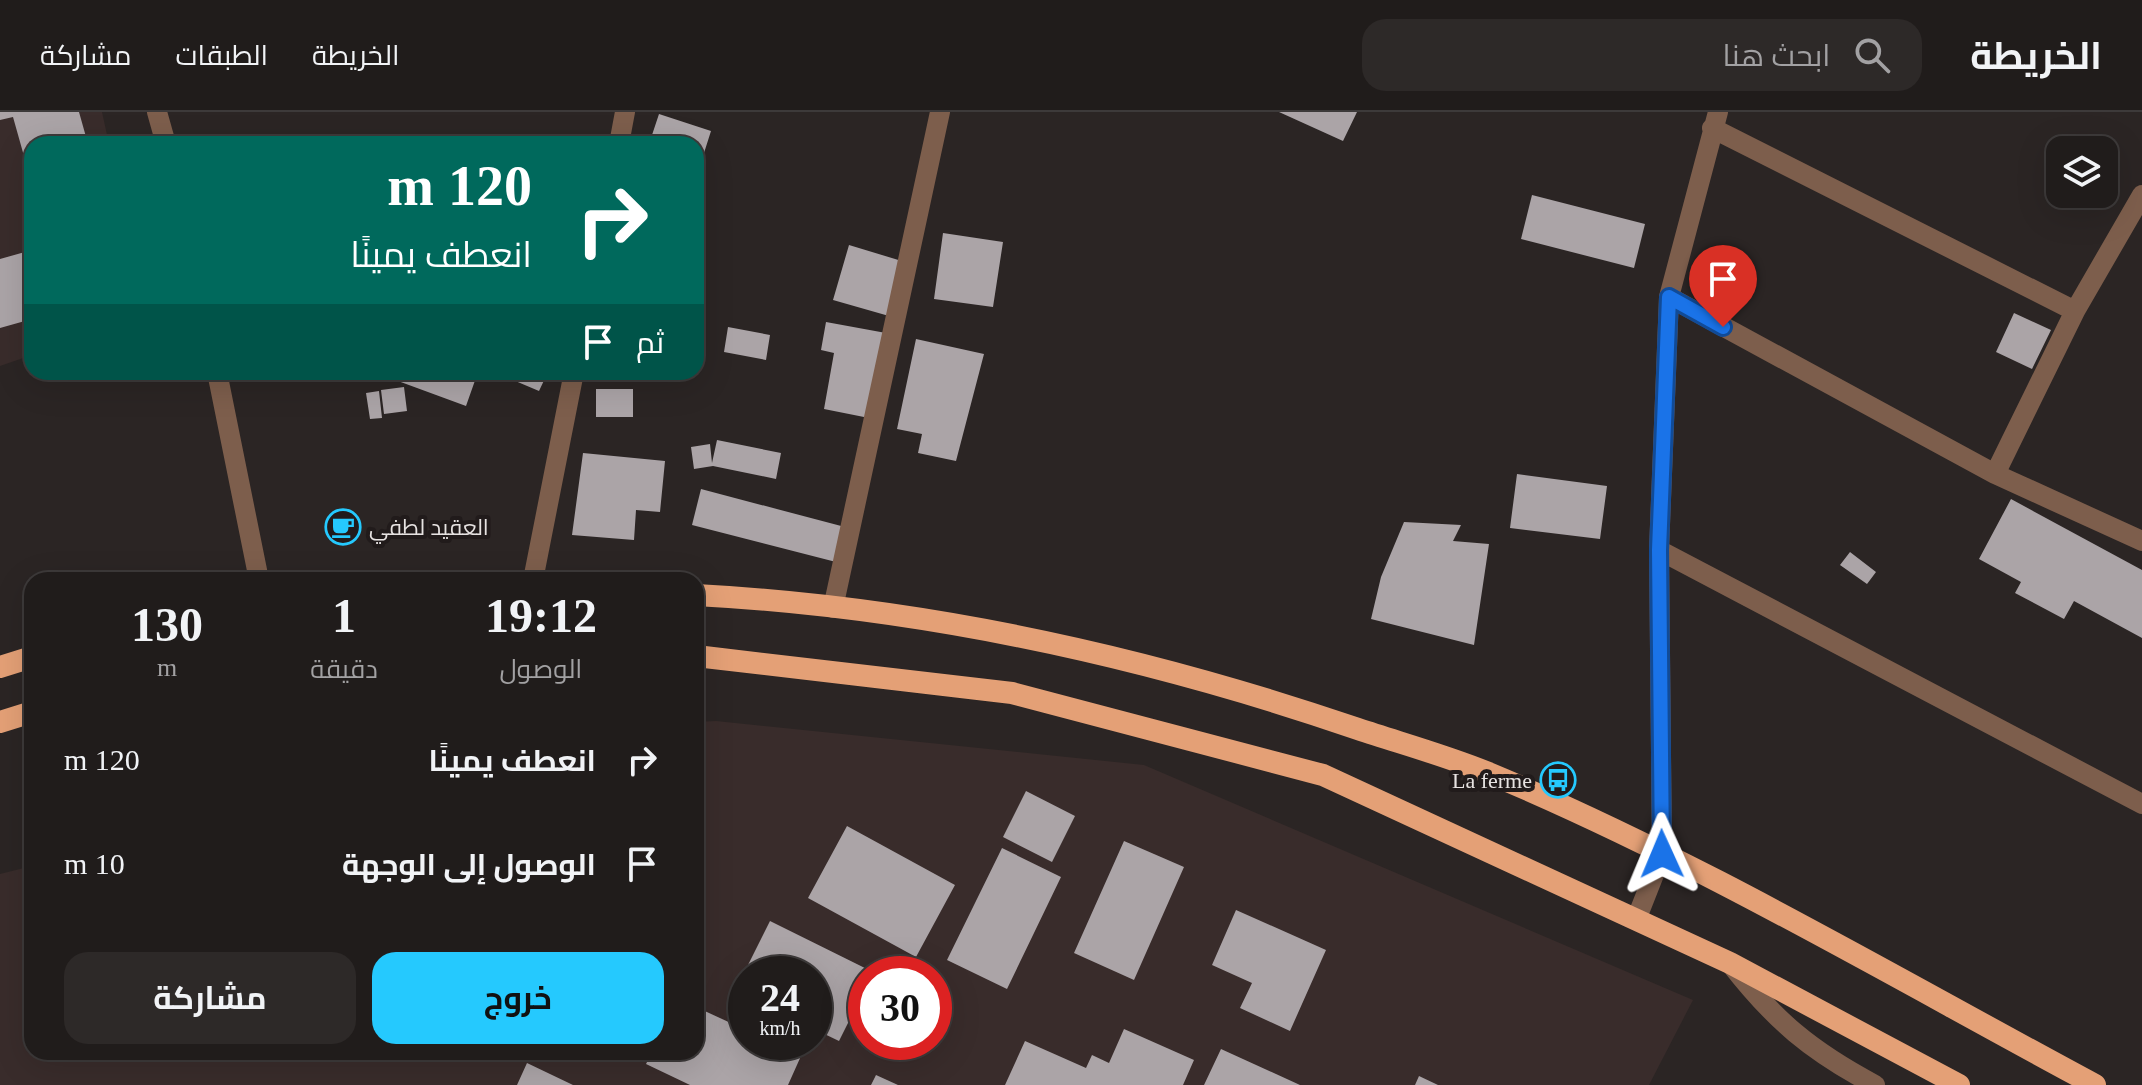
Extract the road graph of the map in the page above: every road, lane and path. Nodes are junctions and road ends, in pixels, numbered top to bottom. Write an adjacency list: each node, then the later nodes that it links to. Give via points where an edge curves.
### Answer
1 (157, 112): 5 (street)
2 (625, 112): 6 (street)
3 (940, 112): 18 (street)
4 (1715, 120): 8 (street); 9 (street)
5 (164, 136)
6 (620, 136)
7 (2142, 195): 9 (street)
8 (1669, 297): 12 (street); 14 (street)
9 (2075, 311): 12 (street)
10 (219, 380): 15 (street)
11 (572, 380): 16 (street)
12 (1995, 474): 13 (street)
13 (2142, 541)
14 (1659, 550): 24 (street); 25 (street)
15 (257, 572)
16 (535, 572)
17 (704, 596): 18 (highway)
18 (833, 608): 25 (highway, via 1108,655 1290,706 1484,772)
19 (704, 657): 26 (highway, via 1012,693 1323,775)
20 (24, 660): 21 (highway)
21 (0, 667)
22 (24, 714): 23 (highway)
23 (0, 722)
24 (2142, 804)
25 (1662, 854): 26 (street); 30 (highway)
26 (1636, 920): 27 (highway)
27 (1730, 963): 28 (street, via 1784,1027); 29 (highway)
28 (1875, 1085)
29 (1959, 1085)
30 (2095, 1085)

